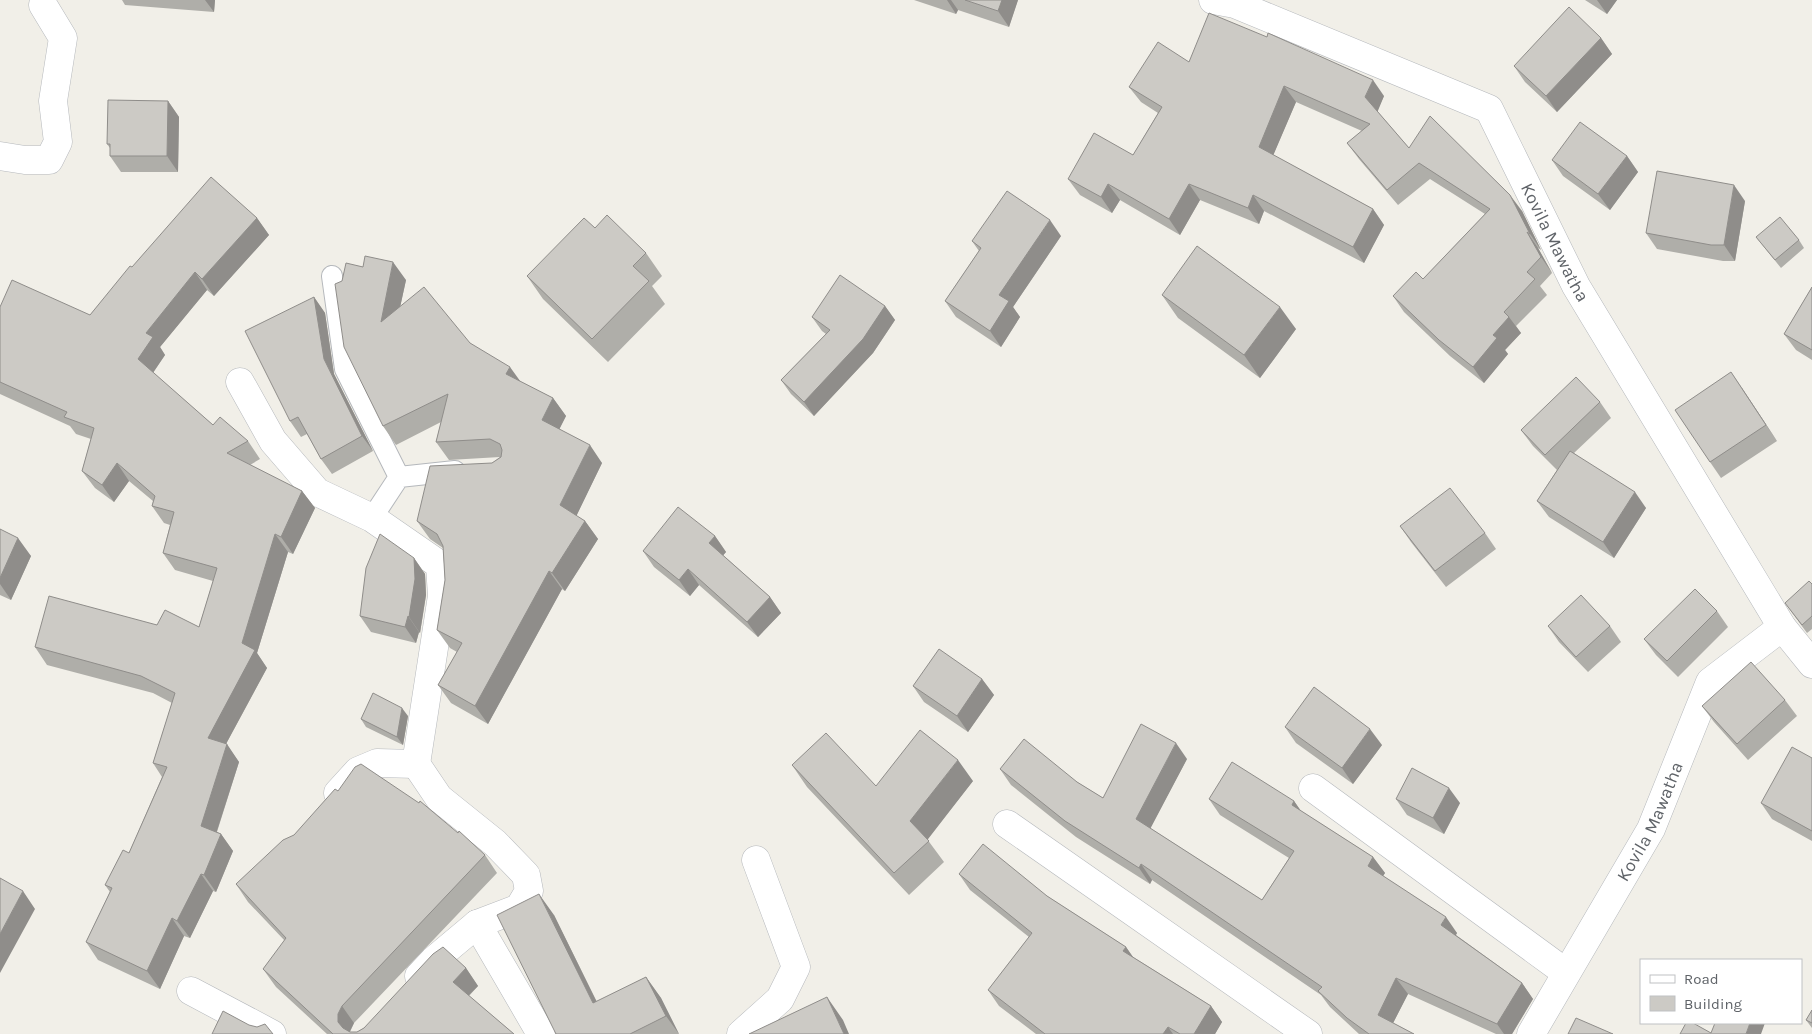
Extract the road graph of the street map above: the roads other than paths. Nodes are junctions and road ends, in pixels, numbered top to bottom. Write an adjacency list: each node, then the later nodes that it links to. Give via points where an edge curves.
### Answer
1 (1213, 0): 9 (street, Kovila Mawatha, via 1234,4 1489,109 1576,286)
2 (43, 5): 3 (street, via 63,38 53,101 58,142 49,160)
3 (0, 156)
4 (332, 276): 7 (lane, via 345,369)
5 (240, 382): 8 (street, via 273,441 317,492)
6 (476, 470): 7 (lane)
7 (399, 477): 8 (lane)
8 (372, 518): 11 (street, via 440,565 442,596)
9 (1782, 627): 10 (street, Kovila Mawatha); 17 (street, Kovila Mawatha, via 1710,682 1651,828)
10 (1812, 664)
11 (416, 764): 13 (street, via 377,763 358,771); 16 (street, via 439,798 495,843 526,875 529,891 519,908)
12 (1313, 788): 17 (street)
13 (319, 814)
14 (1007, 824): 23 (street)
15 (756, 860): 22 (street, via 796,967 780,999)
16 (477, 924): 19 (street, via 434,960); 21 (street)
17 (1566, 972): 24 (street, Kovila Mawatha)
18 (190, 992): 20 (street)
19 (403, 994)
20 (272, 1034)
21 (541, 1034)
22 (742, 1034)
23 (1308, 1034)
24 (1531, 1034)

